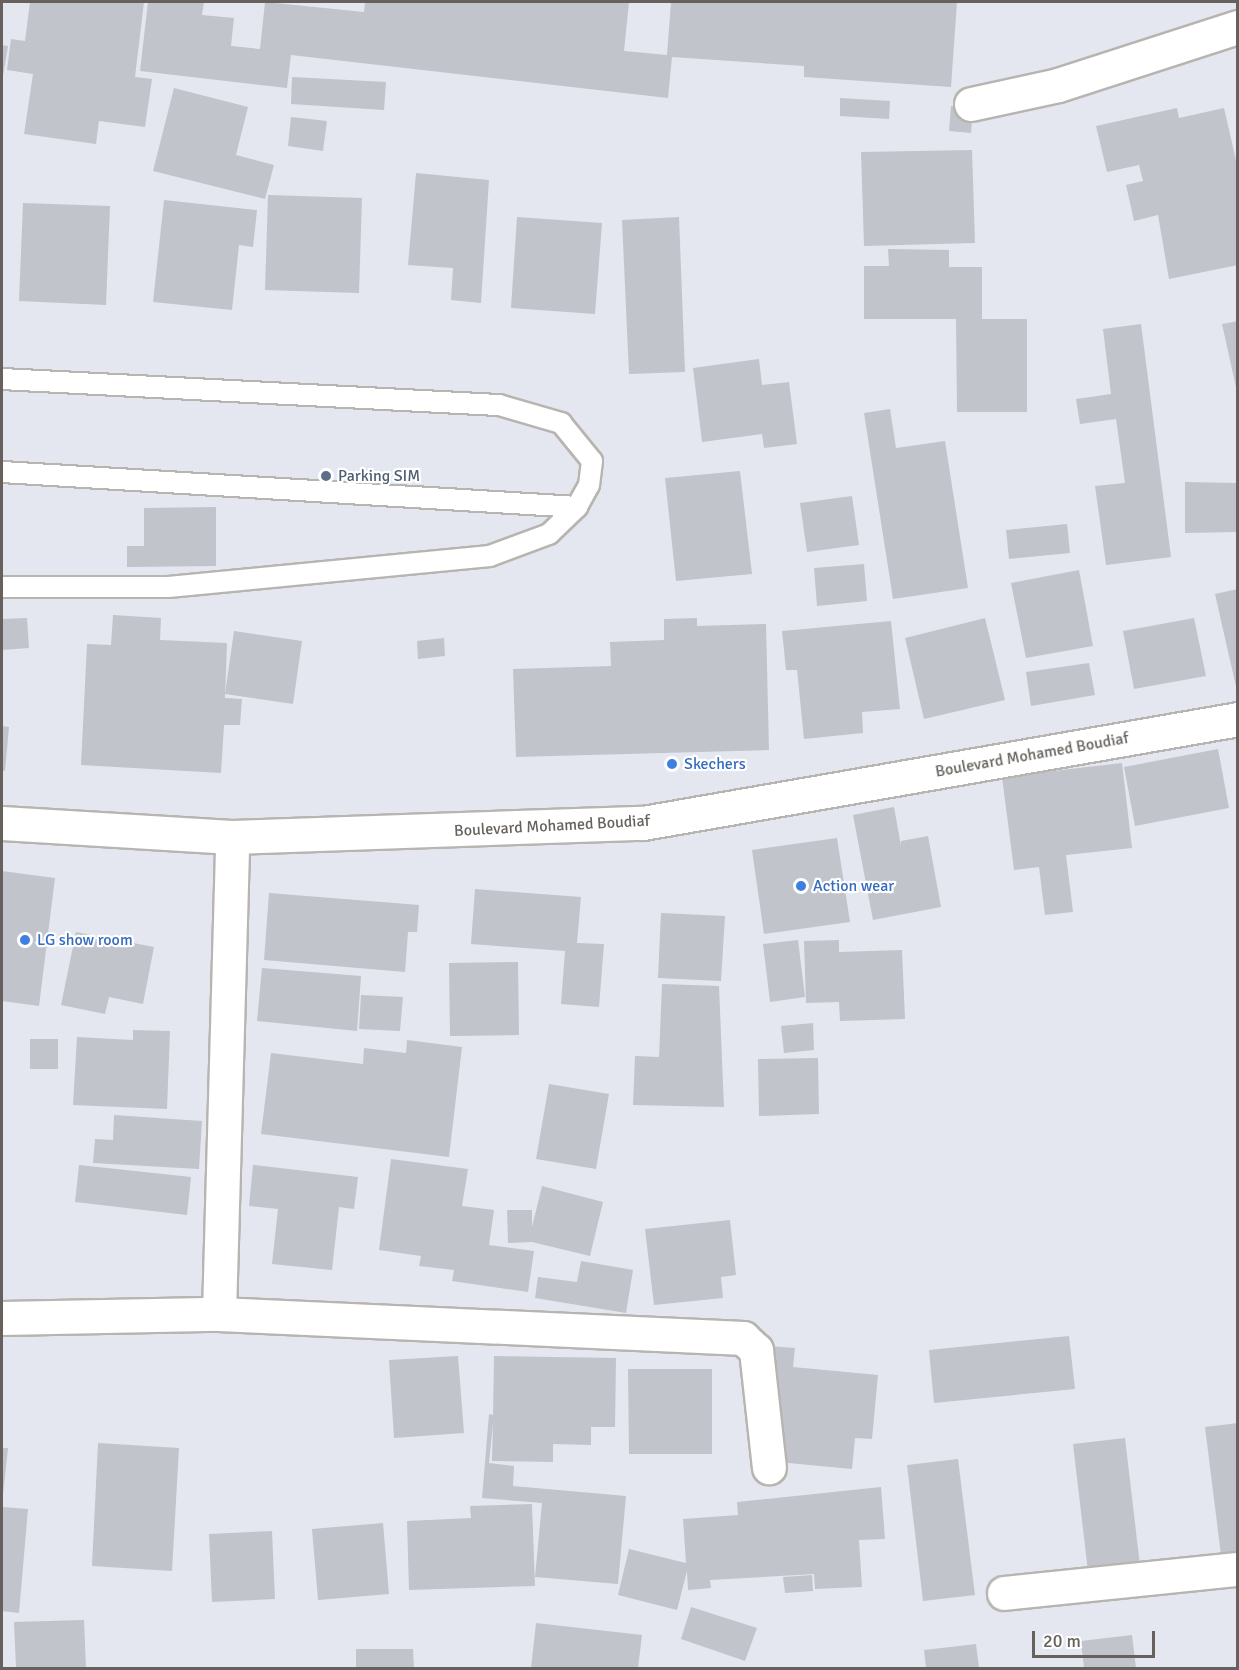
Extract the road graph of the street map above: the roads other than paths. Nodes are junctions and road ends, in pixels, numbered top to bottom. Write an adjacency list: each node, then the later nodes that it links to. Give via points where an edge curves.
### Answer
1 (1238, 27): 2 (street, via 1058,86)
2 (971, 104)
3 (2, 379): 5 (lane, via 499,405 561,423 578,439 592,461 589,485)
4 (2, 472): 5 (lane)
5 (577, 507): 6 (lane, via 549,534 490,556 168,587)
6 (2, 587)
7 (1238, 719): 9 (street, Boulevard Mohamed Boudiaf, via 643,823)
8 (2, 823): 9 (street, Boulevard Mohamed Boudiaf)
9 (232, 837): 10 (street)
10 (219, 1314): 11 (street); 12 (street, via 743,1338 756,1350)
11 (2, 1318)
12 (769, 1467)
13 (1238, 1569): 14 (street)
14 (1004, 1593)

